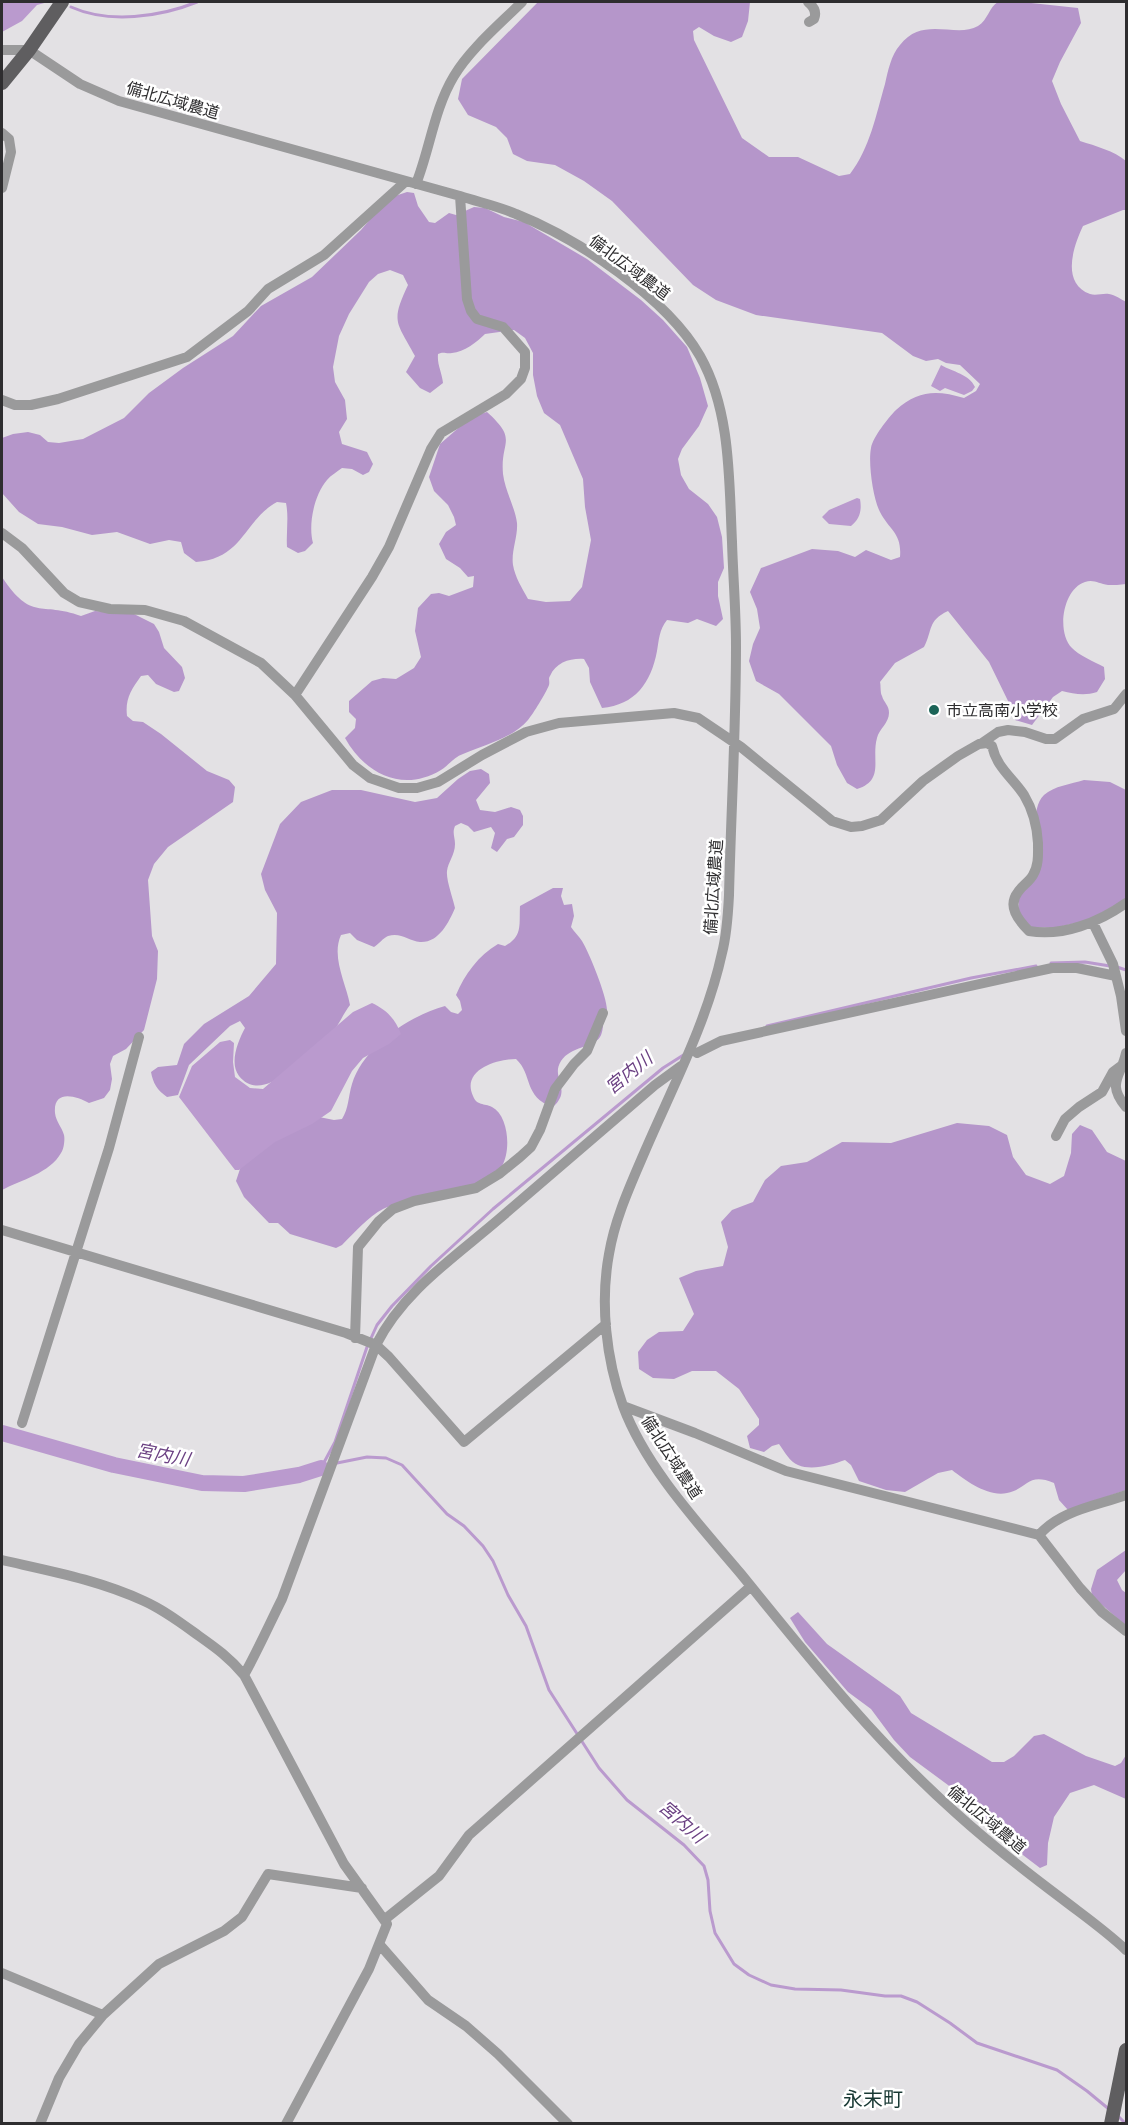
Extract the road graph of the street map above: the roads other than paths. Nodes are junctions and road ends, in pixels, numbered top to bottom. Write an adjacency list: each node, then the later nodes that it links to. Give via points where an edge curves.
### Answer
1 (62, 2): 6 (main road)
2 (522, 2): 9 (street, via 454,76 440,106 424,163)
3 (808, 2): 4 (street, via 815,13)
4 (809, 22)
5 (2, 50): 6 (street)
6 (29, 50): 7 (main road); 9 (street, 備北広域農道, via 80,84 118,101)
7 (2, 83)
8 (2, 134): 10 (street, via 9,139 11,152)
9 (410, 183): 11 (street, 備北広域農道); 12 (street, via 324,255 268,289 248,311 187,357 58,399 31,405)
10 (2, 188)
11 (460, 196): 15 (street, via 471,311 477,319 502,327 517,341 525,351 525,368 521,379 506,394 441,433 389,547); 16 (street, 備北広域農道, via 536,222 620,274 677,323 700,356 716,394 730,484 736,644)
12 (2, 400)
13 (2, 533): 15 (street, via 22,548 64,593 80,602 110,609 145,610 184,621 261,663)
14 (1126, 694): 17 (street, via 1114,709 1083,719 1055,739 1002,731)
15 (295, 695): 16 (street, via 353,765 370,778 399,788 438,782 526,732 559,723 674,713 698,718)
16 (734, 743): 17 (street, via 825,816 851,827 881,820 922,781); 26 (street, 備北広域農道, via 727,928 716,977)
17 (982, 743): 19 (street, via 992,746 996,760 1030,806 1037,827 1038,864 1013,900 1018,920 1029,931 1040,933)
18 (1126, 903): 19 (street)
19 (1093, 923): 20 (street)
20 (1115, 971): 22 (street); 24 (street, via 1052,968 721,1041)
21 (603, 1013): 33 (street, via 587,1051 555,1089 531,1147 476,1188 393,1209 358,1247)
22 (1126, 1031)
23 (139, 1037): 31 (street)
24 (698, 1053)
25 (1126, 1053): 27 (street)
26 (684, 1061): 32 (street, 備北広域農道, via 621,1209 609,1253); 34 (street, via 436,1272 397,1311)
27 (1121, 1066): 28 (street, via 1116,1089); 29 (street, via 1102,1092 1065,1119)
28 (1126, 1107)
29 (1056, 1136)
30 (2, 1230): 31 (street)
31 (76, 1253): 33 (street); 36 (street)
32 (606, 1324): 34 (street, via 464,1442); 35 (street, 備北広域農道)
33 (355, 1338): 34 (street)
34 (376, 1345): 42 (street, via 282,1599)
35 (623, 1406): 38 (street, via 786,1471); 40 (street, 備北広域農道, via 654,1465)
36 (22, 1423)
37 (1126, 1495): 38 (street, via 1068,1514)
38 (1039, 1535): 41 (street, via 1080,1588)
39 (2, 1560): 42 (street, via 83,1578 144,1601 216,1647)
40 (750, 1587): 44 (street, via 469,1835 439,1876); 46 (street, 備北広域農道, via 867,1727 922,1782 957,1815)
41 (1126, 1631)
42 (244, 1675): 43 (street, via 344,1863)
43 (362, 1888): 44 (street); 48 (street, via 267,1874 242,1917 224,1931 159,1964)
44 (384, 1920): 45 (street, via 387,1924)
45 (380, 1945): 52 (street); 53 (street, via 428,2000 498,2054)
46 (1126, 1950)
47 (2, 1972): 48 (street)
48 (103, 2015): 51 (street, via 59,2078)
49 (1126, 2050): 50 (main road)
50 (1111, 2123)
51 (40, 2124)
52 (286, 2124)
53 (568, 2124)

